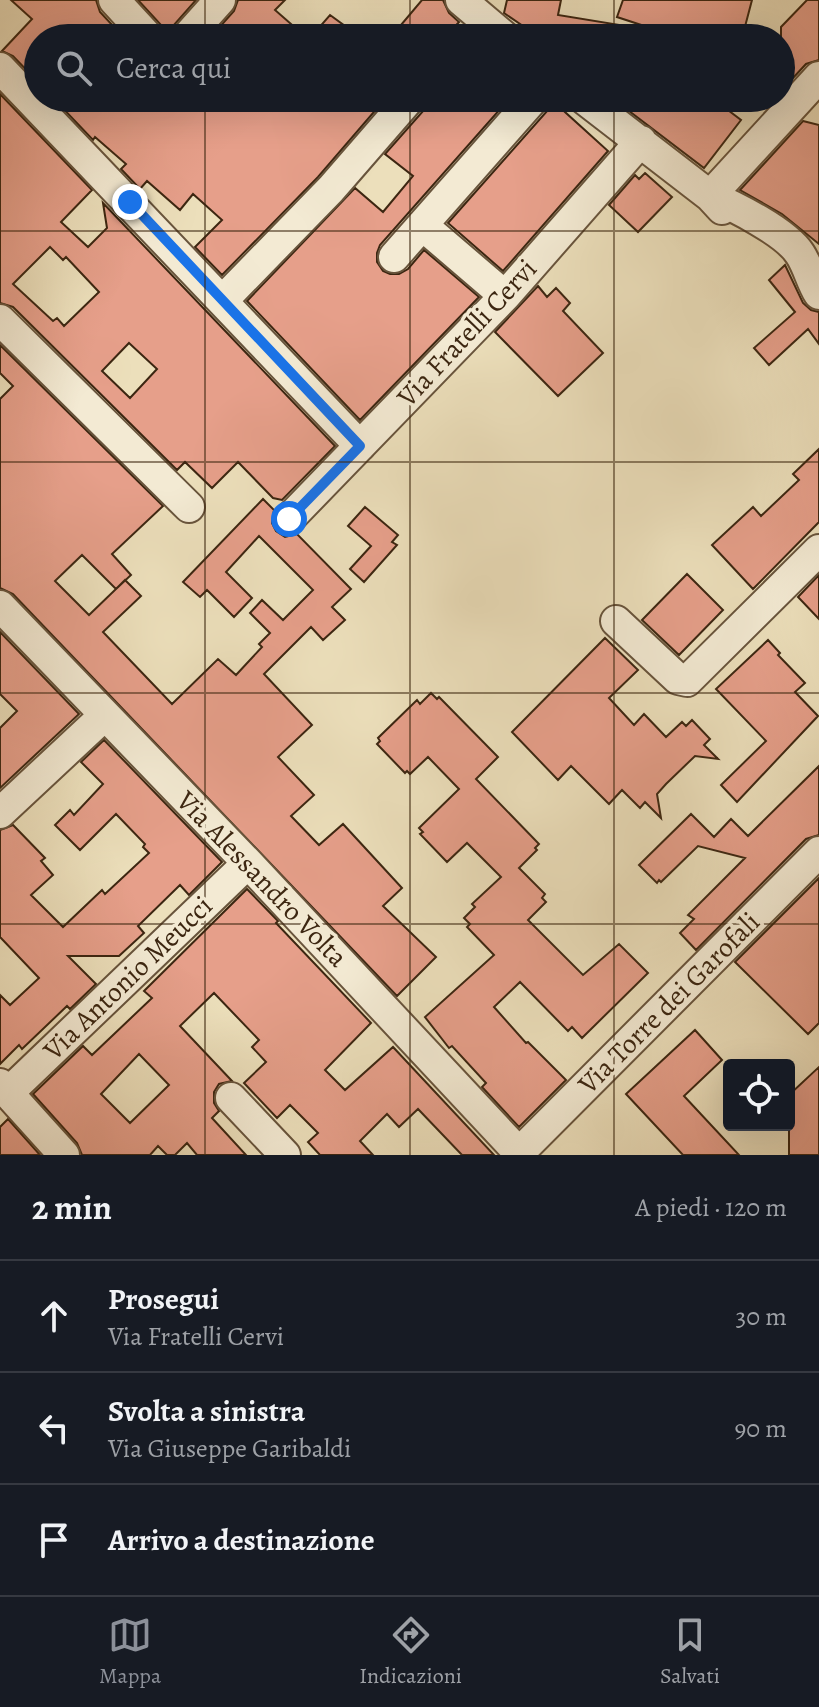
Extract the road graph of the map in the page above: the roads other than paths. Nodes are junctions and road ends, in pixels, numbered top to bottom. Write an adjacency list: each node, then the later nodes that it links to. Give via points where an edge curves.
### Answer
1 (114, 0): 3 (street)
2 (220, 0): 4 (street)
3 (136, 24)
4 (199, 24)
5 (0, 68): 7 (street)
6 (819, 77): 8 (street)
7 (24, 93)
8 (795, 103)
9 (42, 112): 21 (street)
10 (398, 112): 21 (street)
11 (522, 112): 16 (street)
12 (602, 112): 14 (street)
13 (787, 112): 15 (street)
14 (641, 141): 15 (street); 20 (street, Via Fratelli Cervi)
15 (710, 196): 17 (street, via 784,250)
16 (422, 225): 18 (street); 20 (street)
17 (809, 254): 19 (street)
18 (394, 257)
19 (819, 294)
20 (505, 296): 23 (street, Via Fratelli Cervi)
21 (223, 300): 23 (street)
22 (0, 320): 24 (street)
23 (360, 446): 25 (street, Via Fratelli Cervi)
24 (189, 507)
25 (289, 519)
26 (819, 550): 28 (street, via 687,681 678,679)
27 (0, 606): 29 (street, Via Alessandro Volta)
28 (616, 621)
29 (105, 715): 30 (street); 32 (street, Via Alessandro Volta)
30 (0, 813)
31 (819, 852): 35 (street, Via Torre dei Garofali)
32 (248, 863): 33 (street, Via Antonio Meucci); 35 (street, Via Alessandro Volta)
33 (4, 1088): 36 (street)
34 (231, 1098): 37 (street)
35 (519, 1154)
36 (64, 1155)
37 (285, 1155)

